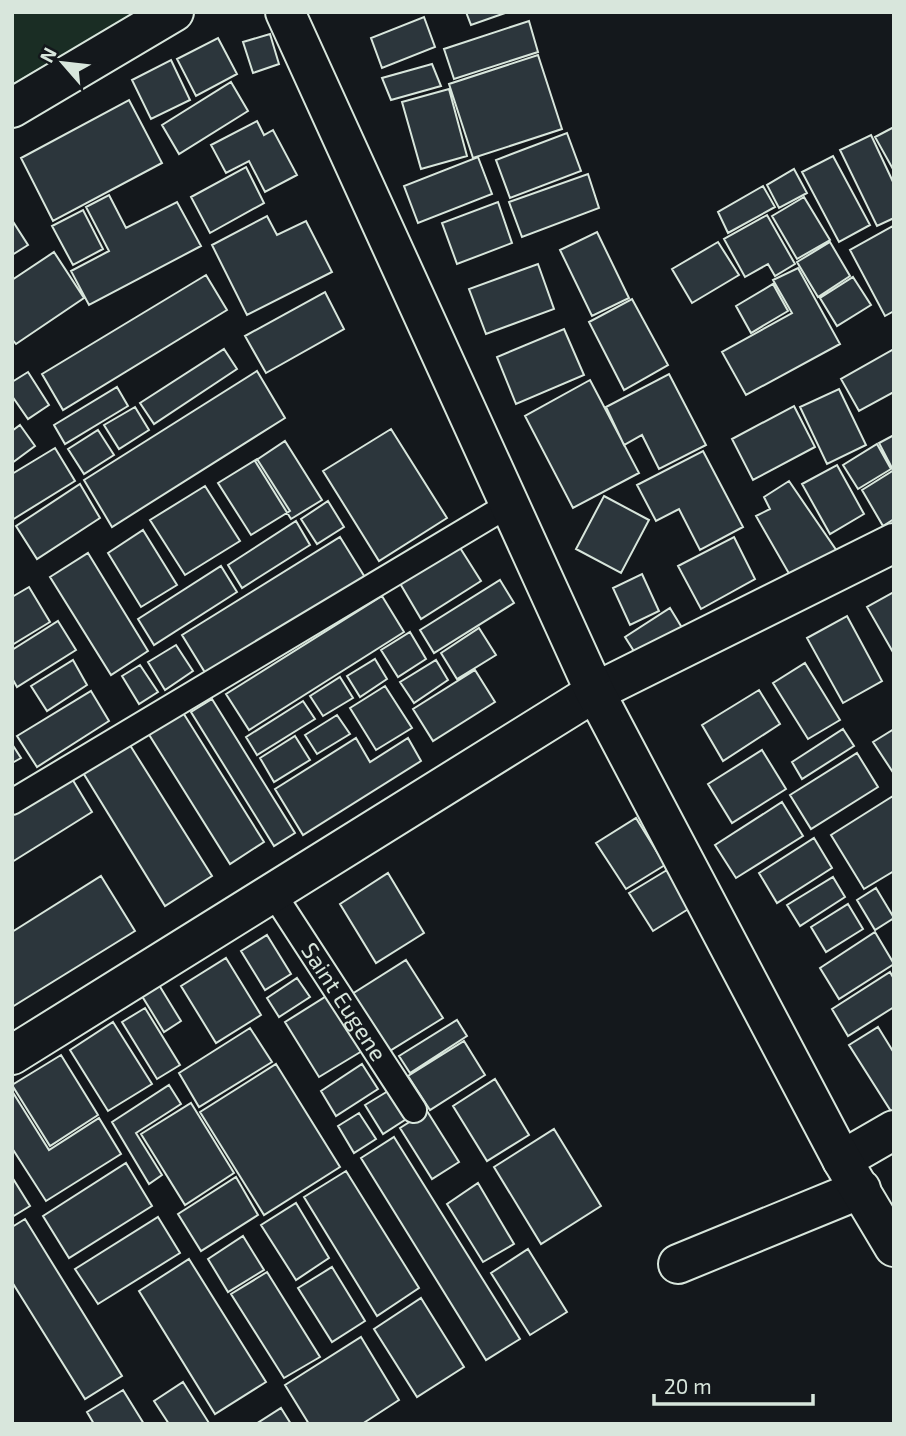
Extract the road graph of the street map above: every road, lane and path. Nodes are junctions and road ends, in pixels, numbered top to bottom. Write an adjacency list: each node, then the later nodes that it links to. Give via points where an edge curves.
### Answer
1 (174, 12): 3 (street)
2 (285, 12): 4 (street)
3 (12, 108)
4 (510, 505): 6 (street); 7 (lane)
5 (894, 543): 6 (street)
6 (594, 692): 8 (street); 12 (street)
7 (12, 802)
8 (273, 893): 9 (street); 10 (lane, Saint Eugene)
9 (12, 1055)
10 (414, 1110)
11 (894, 1130): 12 (street)
12 (852, 1174): 13 (street); 14 (street)
13 (894, 1247)
14 (678, 1265)

